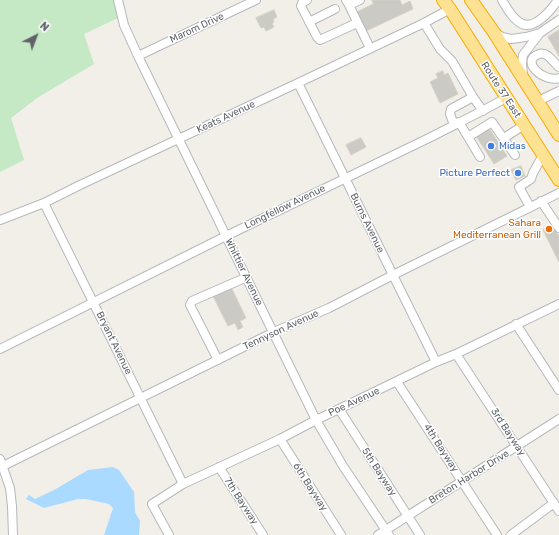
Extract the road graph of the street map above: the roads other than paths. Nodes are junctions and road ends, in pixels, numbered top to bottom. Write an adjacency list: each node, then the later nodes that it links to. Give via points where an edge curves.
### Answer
1 (118, 0): 20 (street, Whittier Avenue, via 124,24)
2 (256, 0): 20 (street, Marom Drive)
3 (307, 0): 14 (street, via 301,6)
4 (360, 0): 9 (street)
5 (471, 0): 12 (highway)
6 (476, 0): 12 (highway)
7 (502, 0): 8 (street, via 520,24 529,25 541,19)
8 (558, 0)
9 (348, 3): 15 (street)
10 (446, 4): 16 (street, Keats Avenue); 27 (highway, Route 37 East)
11 (335, 9): 14 (street)
12 (485, 20): 17 (highway)
13 (559, 20): 18 (street)
14 (309, 22): 15 (street, via 320,40)
15 (357, 23): 19 (street)
16 (424, 23): 19 (street, Keats Avenue); 26 (street, via 440,49 452,61)
17 (493, 31): 18 (street, via 511,39); 22 (highway)
18 (540, 33): 22 (street, via 523,55)
19 (370, 48): 24 (street, Keats Avenue)
20 (138, 56): 36 (street, Whittier Avenue)
21 (559, 67): 23 (street, via 548,55 542,53 532,61 535,70 541,76 549,79)
22 (523, 77): 28 (highway)
23 (559, 78)
24 (298, 83): 36 (street, Keats Avenue); 40 (street, Burns Avenue)
25 (559, 91): 28 (street)
26 (473, 97): 29 (street); 31 (street, via 451,109 450,114)
27 (506, 98): 29 (street, Longfellow Avenue); 32 (highway, Route 37 East)
28 (538, 101): 30 (highway)
29 (482, 111): 31 (street, Longfellow Avenue)
30 (554, 121): 33 (highway)
31 (457, 123): 34 (street); 40 (street, Longfellow Avenue)
32 (524, 125): 35 (street); 38 (highway, Route 37 East)
33 (559, 135)
34 (468, 136): 35 (street, via 492,122); 39 (street)
35 (504, 138): 37 (street)
36 (178, 139): 44 (street, Keats Avenue); 48 (street, Whittier Avenue)
37 (515, 155)
38 (543, 155): 41 (highway, Route 37 East); 45 (street, via 531,179 519,186)
39 (480, 157)
40 (345, 178): 48 (street, Longfellow Avenue); 49 (street, Burns Avenue)
41 (559, 180)
42 (559, 193): 43 (street, Tennyson Avenue)
43 (541, 201): 45 (street, Tennyson Avenue); 47 (street)
44 (44, 203): 46 (street, Keats Avenue); 51 (street, Bryant Avenue)
45 (530, 207): 49 (street, Tennyson Avenue)
46 (0, 220)
47 (559, 228)
48 (226, 236): 50 (street, Whittier Avenue); 51 (street, Longfellow Avenue)
49 (393, 275): 54 (street, Tennyson Avenue, via 329,308); 58 (street, Burns Avenue)
50 (246, 277): 54 (street, Whittier Avenue); 57 (street, via 192,301 190,305)
51 (94, 302): 55 (street, Longfellow Avenue); 61 (street, Bryant Avenue)
52 (559, 304): 53 (street, Poe Avenue)
53 (516, 324): 56 (street, Poe Avenue); 60 (street)
54 (274, 332): 57 (street, Tennyson Avenue); 64 (street, Whittier Avenue)
55 (0, 349)
56 (456, 354): 58 (street, Poe Avenue); 66 (street, 3rd Bayway)
57 (218, 360): 61 (street, Tennyson Avenue)
58 (436, 362): 59 (street, Poe Avenue)
59 (397, 382): 62 (street, Poe Avenue); 69 (street, 4th Bayway)
60 (559, 390)
61 (140, 398): 67 (street, Tennyson Avenue); 70 (street, Bryant Avenue)
62 (339, 409): 64 (street, Poe Avenue); 73 (street, 5th Bayway)
63 (559, 419): 66 (street, Breton Harbor Drive)
64 (316, 420): 65 (street, Poe Avenue); 74 (street, Whittier Avenue)
65 (280, 439): 68 (street, Poe Avenue); 78 (street, 6th Bayway)
66 (518, 446): 69 (street, Breton Harbor Drive); 71 (street, 3rd Bayway)
67 (1, 464): 75 (street, via 10,488)
68 (219, 467): 70 (street, Poe Avenue); 77 (street, 7th Bayway)
69 (462, 481): 73 (street, Breton Harbor Drive); 81 (street, 4th Bayway)
70 (183, 484): 76 (street, Poe Avenue, via 152,504)
71 (554, 503): 72 (street, 3rd Bayway); 82 (street)
72 (559, 511)
73 (407, 516): 74 (street, Breton Harbor Drive); 80 (street, 5th Bayway)
74 (387, 533): 79 (street, Breton Harbor Drive)
75 (13, 535)
76 (169, 535)
77 (263, 535)
78 (341, 535)
79 (378, 535)
80 (420, 535)
81 (497, 535)
82 (511, 535)

